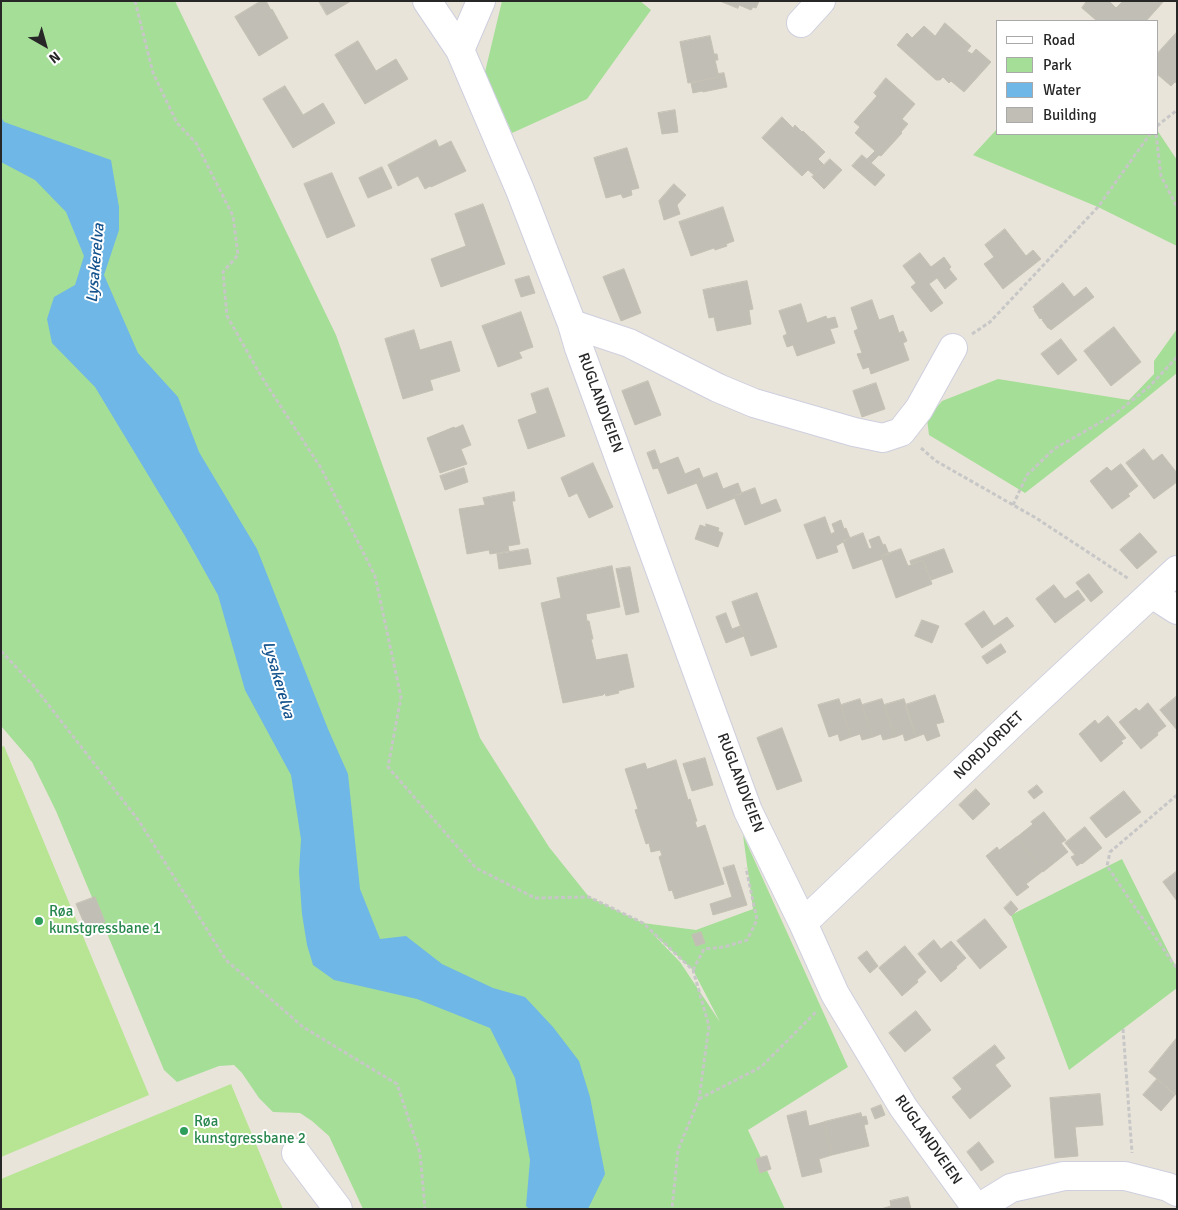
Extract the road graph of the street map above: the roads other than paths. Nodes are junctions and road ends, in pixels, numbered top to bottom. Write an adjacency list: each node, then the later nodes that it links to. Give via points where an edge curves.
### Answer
1 (427, 1): 5 (street, RUGLANDVEIEN)
2 (481, 1): 5 (street)
3 (821, 1): 4 (street)
4 (801, 22)
5 (460, 50): 6 (street, RUGLANDVEIEN, via 520,190)
6 (572, 324): 7 (street, RUGLANDVEIEN, via 629,343 754,403 883,438 902,432 919,409); 11 (street, RUGLANDVEIEN, via 748,811)
7 (953, 348)
8 (1177, 570): 9 (street, NORDJORDET)
9 (1152, 594): 10 (street); 11 (street, NORDJORDET)
10 (1177, 610)
11 (802, 923): 15 (street, RUGLANDVEIEN, via 835,994 903,1107)
12 (296, 1153): 14 (street)
13 (1177, 1192): 15 (street, via 1125,1176 1064,1176 1010,1188)
14 (338, 1209)
15 (977, 1209)

